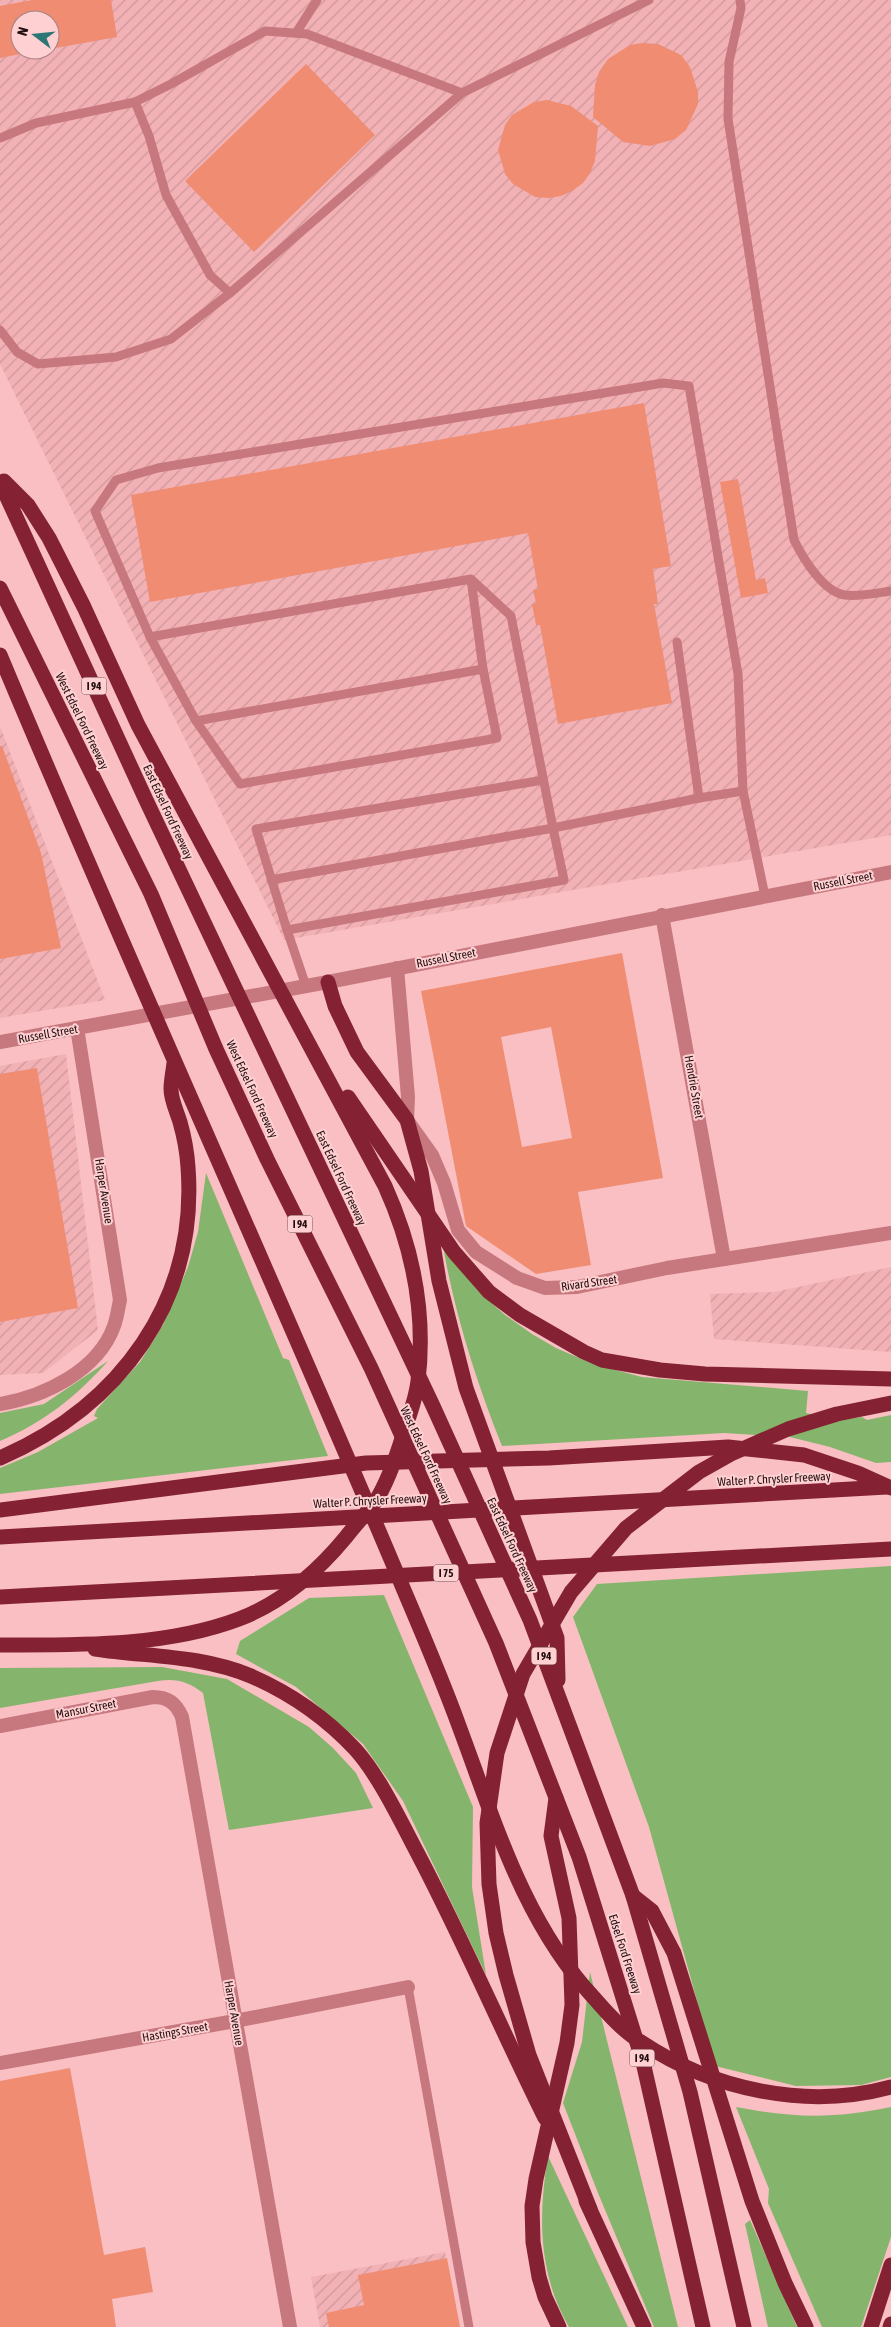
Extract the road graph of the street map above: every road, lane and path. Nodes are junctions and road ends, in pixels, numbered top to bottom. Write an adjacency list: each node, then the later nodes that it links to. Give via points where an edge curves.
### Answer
1 (317, 0): 5 (lane)
2 (649, 0): 6 (lane)
3 (749, 0): 4 (lane)
4 (741, 4): 15 (lane, via 729,62 728,119 794,540 805,562 830,588 843,595 863,596)
5 (296, 33): 6 (lane, via 307,34); 7 (lane, via 265,31)
6 (462, 93): 9 (lane)
7 (135, 102): 8 (lane, via 36,123); 9 (lane, via 149,136 166,195 210,275)
8 (0, 138)
9 (230, 293): 10 (lane, via 171,339 116,357 38,364 17,352)
10 (0, 330)
11 (0, 478): 34 (highway, via 28,505 49,538 138,725)
12 (0, 482): 52 (highway, East Edsel Ford Freeway / I 94, via 188,890 433,1406 530,1620)
13 (470, 579): 16 (lane); 19 (lane); 21 (lane, via 511,616)
14 (0, 588): 49 (highway, West Edsel Ford Freeway / I 94, via 151,894 216,1049 371,1368)
15 (891, 591)
16 (150, 636): 20 (lane); 22 (lane, via 95,511 116,480 158,468 663,383 689,386 738,674)
17 (677, 642): 23 (lane)
18 (0, 655): 36 (highway)
19 (483, 669): 20 (lane); 20 (lane, via 497,738 240,784)
20 (196, 720)
21 (543, 780): 24 (lane); 26 (lane, via 256,829)
22 (743, 791): 23 (lane); 27 (lane)
23 (699, 798): 24 (lane)
24 (553, 828): 26 (lane); 29 (lane, via 564,880)
25 (891, 872): 27 (street, Russell Street)
26 (271, 880): 29 (lane)
27 (765, 896): 28 (street, Russell Street)
28 (662, 915): 30 (street, Russell Street); 39 (street, Hendrie Street)
29 (287, 930): 32 (lane)
30 (397, 968): 31 (street, Russell Street); 37 (street, via 408,1096)
31 (328, 982): 32 (street, Russell Street); 37 (highway, via 334,1006 357,1052)
32 (306, 986): 33 (street, Russell Street)
33 (77, 1028): 35 (street, Russell Street); 42 (street, Harper Avenue, via 120,1300 114,1328 85,1367 55,1386)
34 (306, 1036): 40 (highway, via 459,1259 489,1292 551,1334 602,1360 660,1370); 51 (highway, via 385,1186 413,1268 420,1330 418,1382 398,1454 375,1501 336,1550 314,1572 264,1606 225,1623 179,1636)
35 (0, 1042)
36 (174, 1062): 43 (highway, via 170,1091 188,1166 188,1212 184,1240 162,1314 141,1348 90,1404 50,1432); 61 (highway, via 417,1621 459,1724 497,1832 554,1950 596,2001 636,2040 702,2076 763,2092 834,2097)
37 (407, 1120): 39 (street, Rivard Street, via 432,1155 458,1230 476,1252 517,1278 545,1288 577,1287); 52 (highway, via 421,1171 439,1281 466,1388 557,1638)
38 (891, 1233): 39 (street, Rivard Street)
39 (724, 1260)
40 (891, 1380)
41 (891, 1403): 59 (highway, via 837,1414 788,1429 699,1472 626,1528 571,1592 523,1674 497,1753 487,1822 487,1858 496,1933)
42 (0, 1404)
43 (0, 1458)
44 (891, 1488): 45 (highway, via 858,1472 804,1455 728,1447 549,1458 366,1463); 46 (highway, Walter P. Chrysler Freeway)
45 (0, 1510)
46 (0, 1537)
47 (891, 1548): 48 (highway, I 75)
48 (0, 1597)
49 (479, 1602): 55 (highway, Edsel Ford Freeway / I 94)
50 (0, 1645): 51 (highway)
51 (73, 1645): 59 (highway, via 220,1665 286,1693 341,1735 357,1751 400,1820)
52 (558, 1692): 56 (highway, East Edsel Ford Freeway / I 94)
53 (172, 1702): 54 (street, Mansur Street, via 153,1697); 58 (street, Harper Avenue, via 182,1717)
54 (0, 1726)
55 (556, 1797): 66 (highway, via 551,1836 569,1918 572,2005 567,2043 532,2206 533,2242 539,2276); 68 (highway, Edsel Ford Freeway / I 94, via 579,1857 643,2062)
56 (633, 1896): 69 (highway, Edsel Ford Freeway / I 94, via 690,2092); 70 (highway, via 652,1911 674,1953 752,2201)
57 (408, 1987): 58 (street, Hastings Street); 65 (lane)
58 (235, 2021): 60 (street, Hastings Street); 64 (street, Harper Avenue)
59 (524, 2060): 67 (highway)
60 (0, 2063)
61 (891, 2087)
62 (891, 2265): 71 (highway)
63 (891, 2324): 72 (highway)
64 (290, 2327)
65 (470, 2327)
66 (559, 2327)
67 (644, 2327)
68 (703, 2327)
69 (744, 2327)
70 (806, 2327)
71 (871, 2327)
72 (890, 2327)

